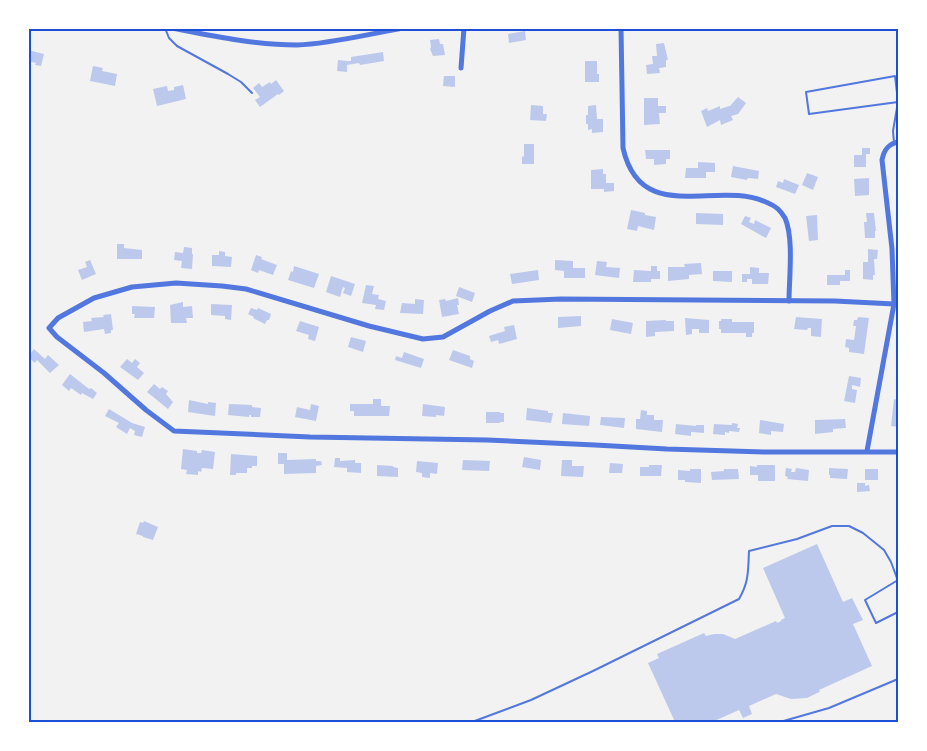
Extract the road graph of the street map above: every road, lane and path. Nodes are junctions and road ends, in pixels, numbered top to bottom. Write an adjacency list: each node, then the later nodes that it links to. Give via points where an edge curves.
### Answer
1 (165, 28): 7 (lane, via 177,46 235,78)
2 (172, 28): 3 (street, via 297,45)
3 (403, 28)
4 (464, 28): 6 (street)
5 (621, 28): 11 (street, via 623,148 634,175 661,194 752,197 776,207 786,220 790,235)
6 (461, 68)
7 (252, 93)
8 (898, 102): 8 (lane, via 895,76 806,92 809,114); 9 (lane)
9 (897, 122): 10 (lane, via 892,132)
10 (896, 142): 12 (street, via 885,149 882,160)
11 (789, 301): 12 (street); 13 (street, via 513,301 442,337 423,339 246,289 176,283 132,287 94,298 58,318 49,328 174,431 667,449)
12 (894, 304): 13 (street)
13 (867, 452): 14 (street)
14 (898, 452)
15 (898, 581): 16 (lane, via 865,600 876,623); 18 (lane, via 884,550 849,526 832,526 749,551 746,588 739,599 583,676)
16 (898, 612)
17 (898, 679): 19 (lane, via 829,708)
18 (472, 723)
19 (780, 723)

